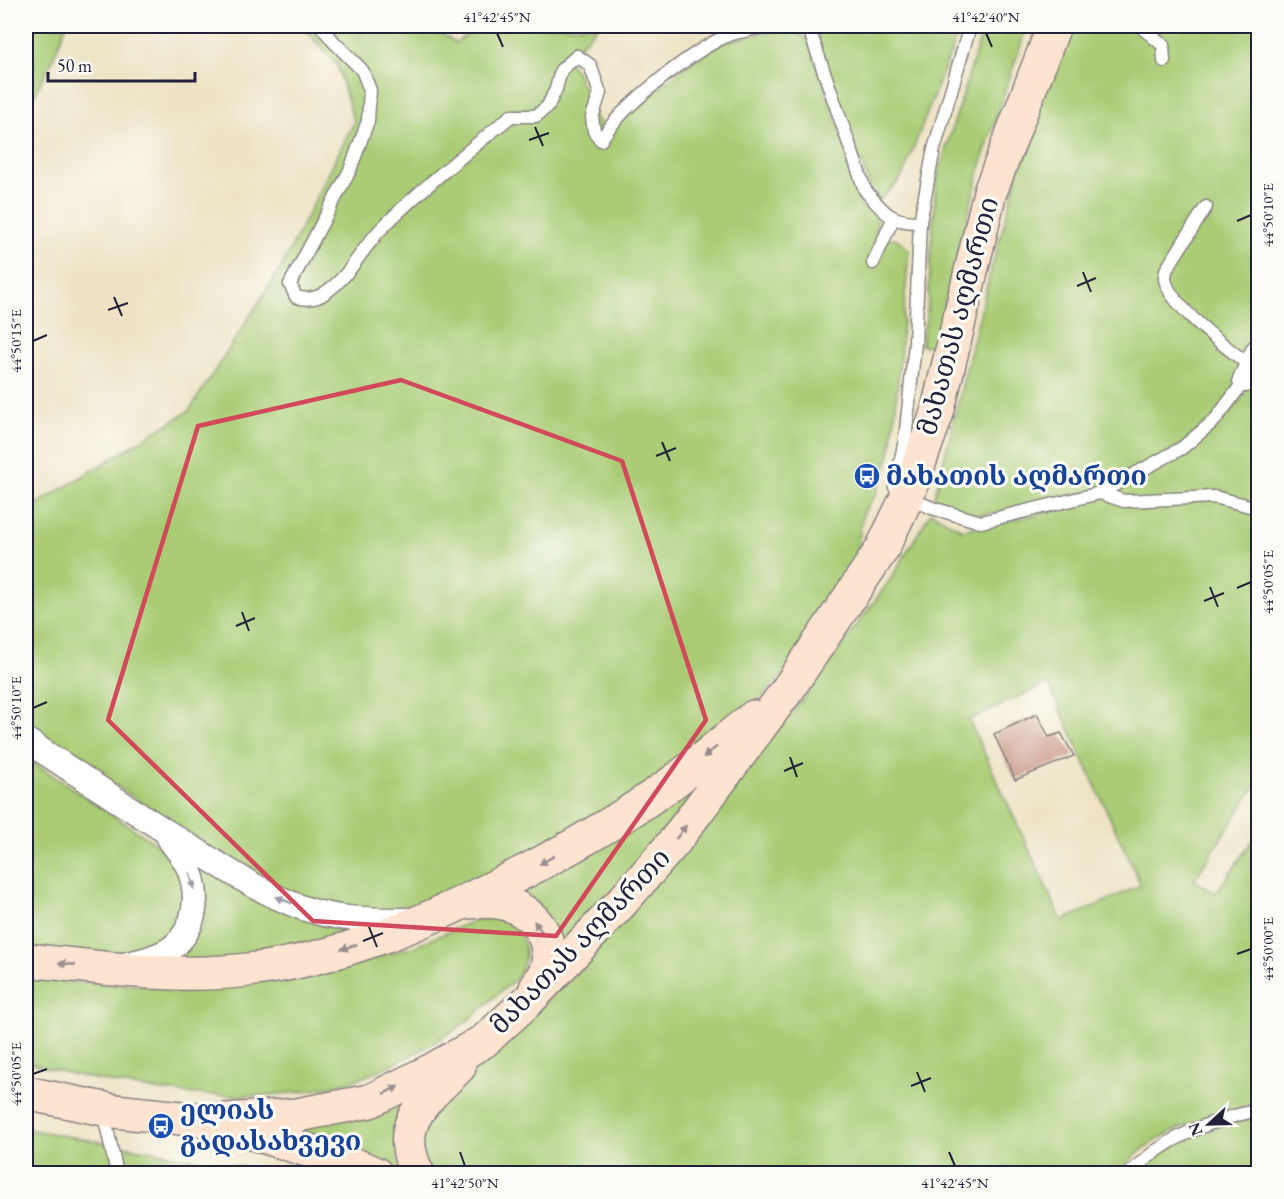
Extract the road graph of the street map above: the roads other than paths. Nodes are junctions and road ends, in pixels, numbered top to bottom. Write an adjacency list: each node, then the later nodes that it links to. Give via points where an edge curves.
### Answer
1 (321, 26): 2 (lane, via 362,70 370,90 368,121 350,170 290,284 296,297 303,299 328,291 378,232 435,177 511,116 536,116 548,106 561,70 577,56 590,65 600,93 592,117 594,131 601,140 643,94 695,55 733,33)
2 (779, 26)
3 (808, 26): 9 (lane, via 865,190)
4 (970, 26): 10 (lane, via 934,149)
5 (1054, 26): 14 (main road, მახათას აღმართი, via 990,192 937,413)
6 (1140, 26): 7 (lane, via 1163,45)
7 (1164, 61)
8 (1206, 207): 12 (lane, via 1166,270 1165,279 1190,316)
9 (893, 219): 10 (lane); 11 (lane)
10 (920, 222): 16 (lane, via 915,343 905,441)
11 (873, 263)
12 (1251, 366): 13 (lane, via 1215,420 1182,448)
13 (1100, 493): 14 (lane, via 981,522); 15 (lane, via 1125,501 1214,497)
14 (907, 497): 16 (main road, მახათას აღმართი)
15 (1258, 508)
16 (882, 549): 17 (main road, მახათას აღმართი)
17 (788, 689): 20 (main road, მახათას აღმართი, one-way to 20, via 669,785 601,830); 24 (main road, მახათას აღმართი, one-way to 17, via 675,841)
18 (26, 740): 19 (street)
19 (164, 831): 21 (street, one-way to 19, via 362,920 304,909 248,882); 23 (street, one-way to 23, via 189,868 196,896 191,925 173,947 148,959)
20 (465, 902): 21 (main road, მახათას აღმართი); 24 (main road, one-way to 20, via 548,965 547,939 536,922 519,908 497,901)
21 (423, 920): 23 (main road, მახათას აღმართი, one-way to 23, via 312,959 248,970 180,974)
22 (26, 960): 23 (main road, მახათას აღმართი, one-way to 22)
23 (109, 968)
24 (529, 1000): 25 (main road, მახათას აღმართი)
25 (484, 1041): 29 (main road, მახათას აღმართი, one-way to 25, via 297,1115 370,1101); 32 (main road, via 422,1105 411,1123 410,1158)
26 (26, 1093): 27 (main road, მახათას აღმართი)
27 (103, 1109): 29 (main road, მახათას აღმართი); 30 (lane)
28 (1258, 1110): 33 (lane, via 1176,1137)
29 (211, 1120): 31 (main road)
30 (117, 1173)
31 (376, 1173)
32 (418, 1173)
33 (1129, 1173)

